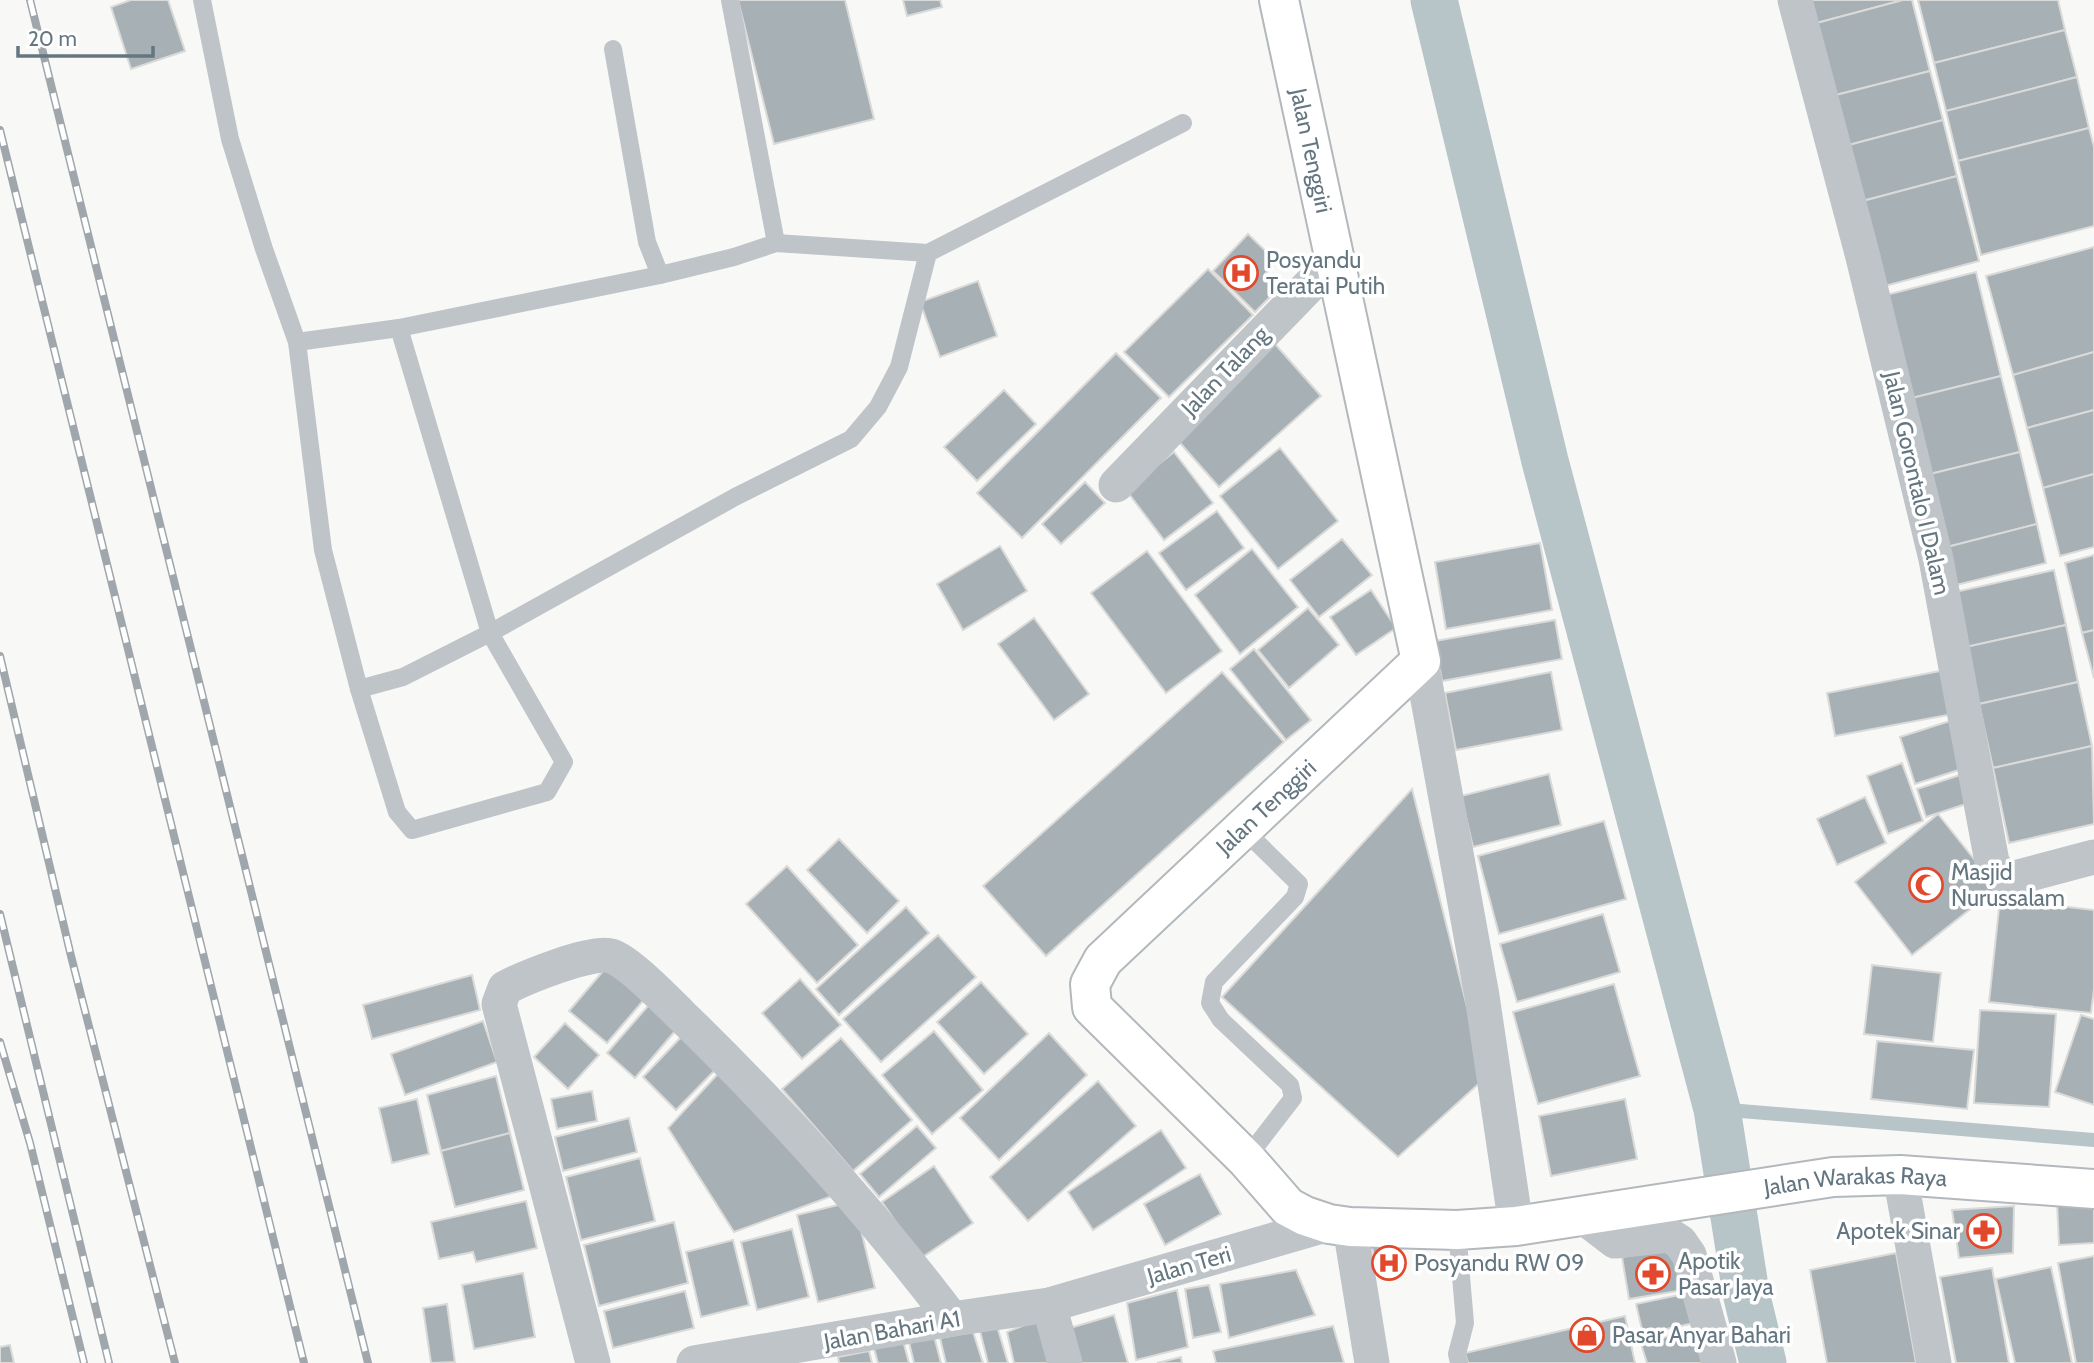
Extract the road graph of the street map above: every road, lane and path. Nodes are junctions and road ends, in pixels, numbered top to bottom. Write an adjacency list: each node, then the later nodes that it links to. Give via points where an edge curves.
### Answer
1 (202, 0): 12 (lane, via 230,139)
2 (730, 0): 7 (lane)
3 (1279, 0): 9 (street, Jalan Tenggiri)
4 (1795, 0): 18 (street, Jalan Gorontalo I Dalam, via 1936,559 1992,862 1999,874 2015,878)
5 (613, 50): 10 (lane, via 647,242)
6 (1182, 123): 8 (lane)
7 (776, 243): 8 (lane); 10 (lane)
8 (928, 253): 14 (lane, via 899,367 878,407 851,439 735,497)
9 (1335, 259): 13 (street, Jalan Talang); 15 (street, Jalan Tenggiri)
10 (660, 275): 11 (lane)
11 (399, 328): 12 (lane); 14 (lane)
12 (297, 342): 16 (lane, via 323,550)
13 (1116, 485)
14 (490, 633): 16 (lane, via 403,677); 16 (lane, via 564,762 547,792 412,830 397,813)
15 (1421, 661): 17 (street, Jalan Tenggiri); 25 (street, via 1482,996)
16 (359, 689)
17 (1244, 828): 19 (lane, via 1299,884 1295,897 1214,982 1210,1003 1221,1020 1290,1086 1293,1098); 19 (street, Jalan Tenggiri, via 1102,960 1090,984 1092,1007)
18 (2094, 857)
19 (1246, 1159): 24 (street, Jalan Tenggiri, via 1288,1207)
20 (1900, 1175): 21 (street, Jalan Warakas Raya); 22 (street, Jalan Warakas Raya, via 1833,1177); 36 (street)
21 (2094, 1189)
22 (1618, 1210): 23 (street, Jalan Tenggiri)
23 (1581, 1215): 25 (street, Jalan Tenggiri); 35 (street, via 1615,1241 1669,1235 1680,1242 1689,1255)
24 (1339, 1225): 26 (street, Jalan Tenggiri); 27 (street, Jalan Teri); 33 (street)
25 (1516, 1226): 26 (street, Jalan Tenggiri)
26 (1457, 1230): 34 (lane, via 1465,1323)
27 (1049, 1305): 28 (street, Jalan Bahari A1); 32 (street)
28 (952, 1318): 29 (street, Jalan Bahari A1); 30 (street, via 789,1125 705,1037 621,962 601,956 521,979 505,988 499,1004)
29 (762, 1358): 31 (street, Jalan Bahari A1)
30 (593, 1363)
31 (694, 1363)
32 (1065, 1363)
33 (1372, 1363)
34 (1459, 1363)
35 (1719, 1363)
36 (1934, 1363)

